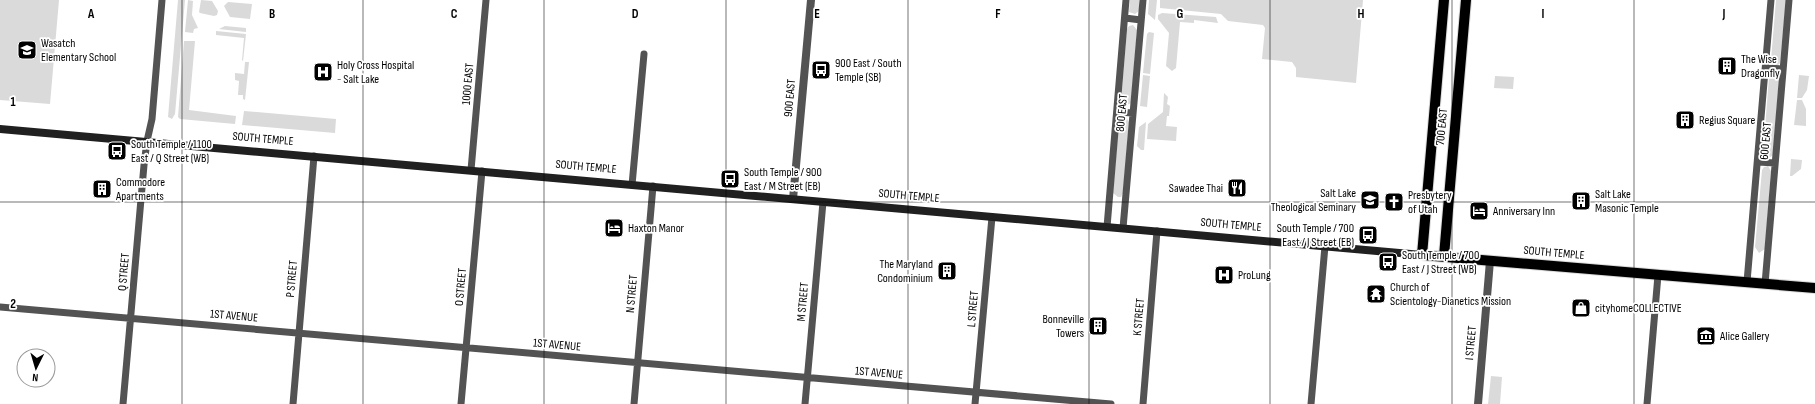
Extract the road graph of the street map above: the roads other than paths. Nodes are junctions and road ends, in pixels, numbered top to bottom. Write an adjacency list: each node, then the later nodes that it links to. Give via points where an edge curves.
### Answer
1 (162, 0): 18 (street, Q STREET, via 152,119)
2 (486, 0): 22 (street, 1000 EAST)
3 (810, 0): 26 (street, 900 EAST)
4 (1126, 0): 10 (street, 800 EAST)
5 (1143, 0): 11 (street, 800 EAST)
6 (1444, 0): 33 (main road, 700 EAST)
7 (1466, 0): 34 (main road, 700 EAST)
8 (1772, 0): 13 (street, 600 EAST)
9 (1789, 0): 14 (street, 600 EAST)
10 (1124, 18): 11 (street); 15 (street, 800 EAST)
11 (1141, 20): 16 (street, 800 EAST)
12 (644, 54): 24 (street)
13 (1766, 68): 14 (street); 20 (street, 600 EAST)
14 (1783, 70): 21 (street, 600 EAST)
15 (1116, 112): 16 (street); 29 (street, 800 EAST)
16 (1133, 113): 30 (street, 800 EAST)
17 (0, 129): 18 (main road, SOUTH TEMPLE)
18 (147, 141): 19 (main road, SOUTH TEMPLE); 41 (street, Q STREET)
19 (314, 156): 22 (main road, SOUTH TEMPLE); 42 (street, P STREET)
20 (1758, 162): 21 (street); 37 (street, 600 EAST)
21 (1775, 163): 38 (street, 600 EAST)
22 (471, 170): 23 (main road, SOUTH TEMPLE)
23 (482, 171): 24 (main road, SOUTH TEMPLE); 43 (street, O STREET)
24 (632, 184): 25 (main road, SOUTH TEMPLE)
25 (653, 186): 26 (main road, SOUTH TEMPLE); 44 (street, N STREET)
26 (793, 199): 27 (main road, SOUTH TEMPLE)
27 (823, 202): 28 (main road, SOUTH TEMPLE); 45 (street, M STREET)
28 (992, 217): 29 (main road, SOUTH TEMPLE); 46 (street, L STREET)
29 (1107, 227): 30 (main road, SOUTH TEMPLE)
30 (1123, 228): 31 (main road, SOUTH TEMPLE)
31 (1158, 231): 32 (main road, SOUTH TEMPLE); 54 (street, K STREET)
32 (1324, 246): 33 (main road, SOUTH TEMPLE); 55 (street)
33 (1422, 255): 34 (main road, SOUTH TEMPLE)
34 (1444, 256): 35 (main road, SOUTH TEMPLE)
35 (1490, 261): 36 (main road, SOUTH TEMPLE); 56 (street, I STREET)
36 (1658, 275): 37 (main road, SOUTH TEMPLE); 57 (street)
37 (1747, 282): 38 (main road, SOUTH TEMPLE)
38 (1765, 284): 39 (main road, SOUTH TEMPLE)
39 (1815, 288)
40 (0, 307): 41 (street, 1ST AVENUE)
41 (131, 318): 42 (street, 1ST AVENUE); 47 (street, Q STREET)
42 (298, 333): 43 (street, 1ST AVENUE); 48 (street, P STREET)
43 (466, 348): 44 (street, 1ST AVENUE); 49 (street, O STREET)
44 (638, 363): 45 (street, 1ST AVENUE); 50 (street, N STREET)
45 (808, 378): 46 (street, 1ST AVENUE); 51 (street, M STREET)
46 (976, 392): 52 (street, L STREET); 53 (street, 1ST AVENUE)
47 (123, 404)
48 (293, 404)
49 (461, 404)
50 (634, 404)
51 (805, 404)
52 (975, 404)
53 (1111, 404)
54 (1143, 404)
55 (1311, 404)
56 (1478, 404)
57 (1647, 404)

